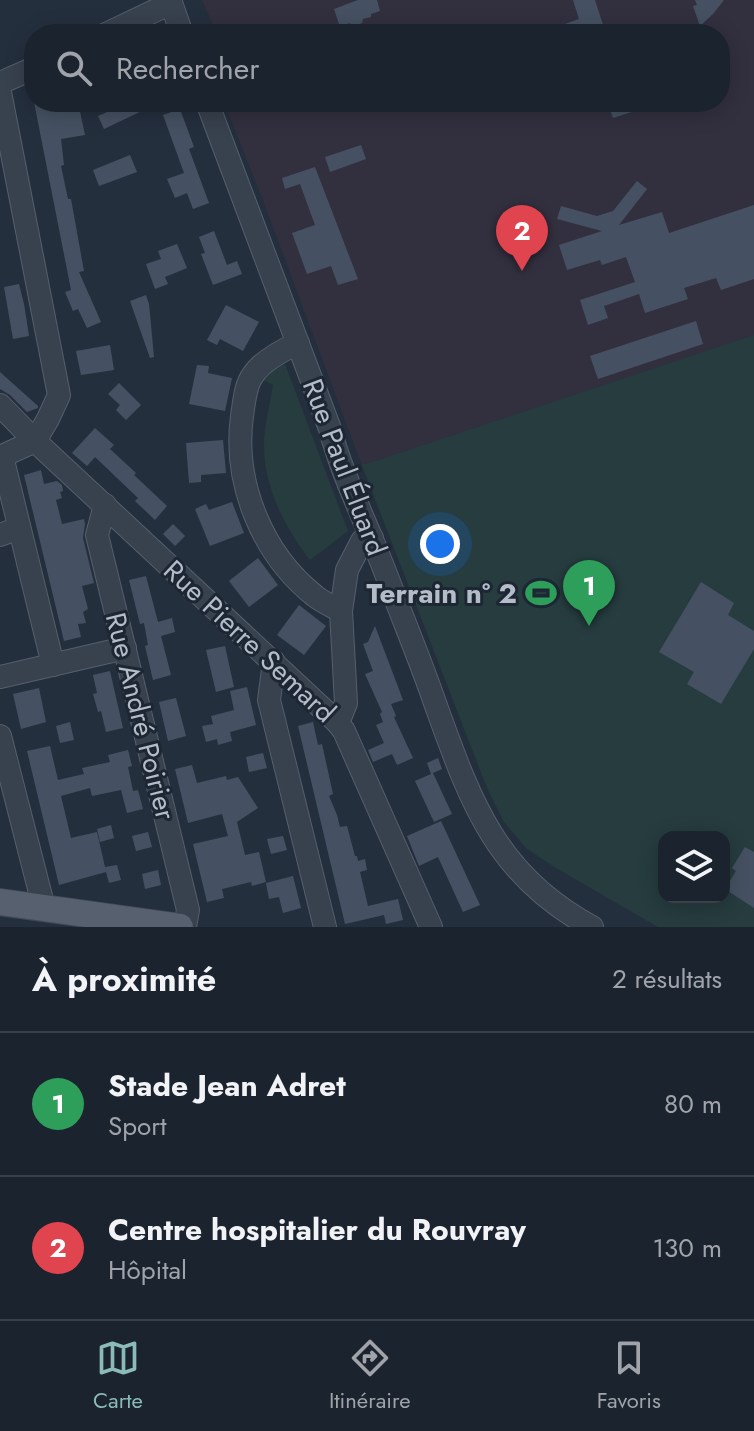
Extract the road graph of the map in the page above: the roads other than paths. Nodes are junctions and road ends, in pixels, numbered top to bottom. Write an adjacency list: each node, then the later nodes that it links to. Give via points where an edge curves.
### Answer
1 (170, 2): 2 (street); 3 (street)
2 (126, 24)
3 (178, 24)
4 (24, 72): 5 (street)
5 (0, 83)
6 (0, 92): 10 (street, via 59,395)
7 (211, 112): 8 (street, Rue Paul Éluard)
8 (298, 343): 14 (street, Rue Paul Éluard, via 343,474); 15 (street, via 252,375 240,435 244,480 271,547 293,578)
9 (0, 405): 10 (street, Rue Pierre Semard)
10 (35, 441): 11 (street); 12 (street, Rue Pierre Semard)
11 (1, 456): 13 (street)
12 (105, 505): 16 (street, Rue André Poirier, via 97,535); 17 (street, Rue Pierre Semard)
13 (10, 531): 18 (street)
14 (372, 538): 15 (street, via 362,541 347,570); 28 (street, Rue Paul Éluard, via 486,826 535,888)
15 (341, 611): 20 (street, via 346,703)
16 (125, 648): 18 (street); 25 (street, Rue André Poirier, via 188,910)
17 (274, 662): 20 (street, Rue Pierre Semard); 26 (street, via 269,700)
18 (53, 665): 19 (street)
19 (0, 677)
20 (338, 723): 27 (street, Rue Pierre Semard)
21 (0, 736): 23 (street)
22 (0, 902): 23 (main road)
23 (58, 915): 24 (main road)
24 (112, 922): 25 (main road)
25 (182, 927)
26 (325, 927)
27 (431, 927)
28 (592, 927)

